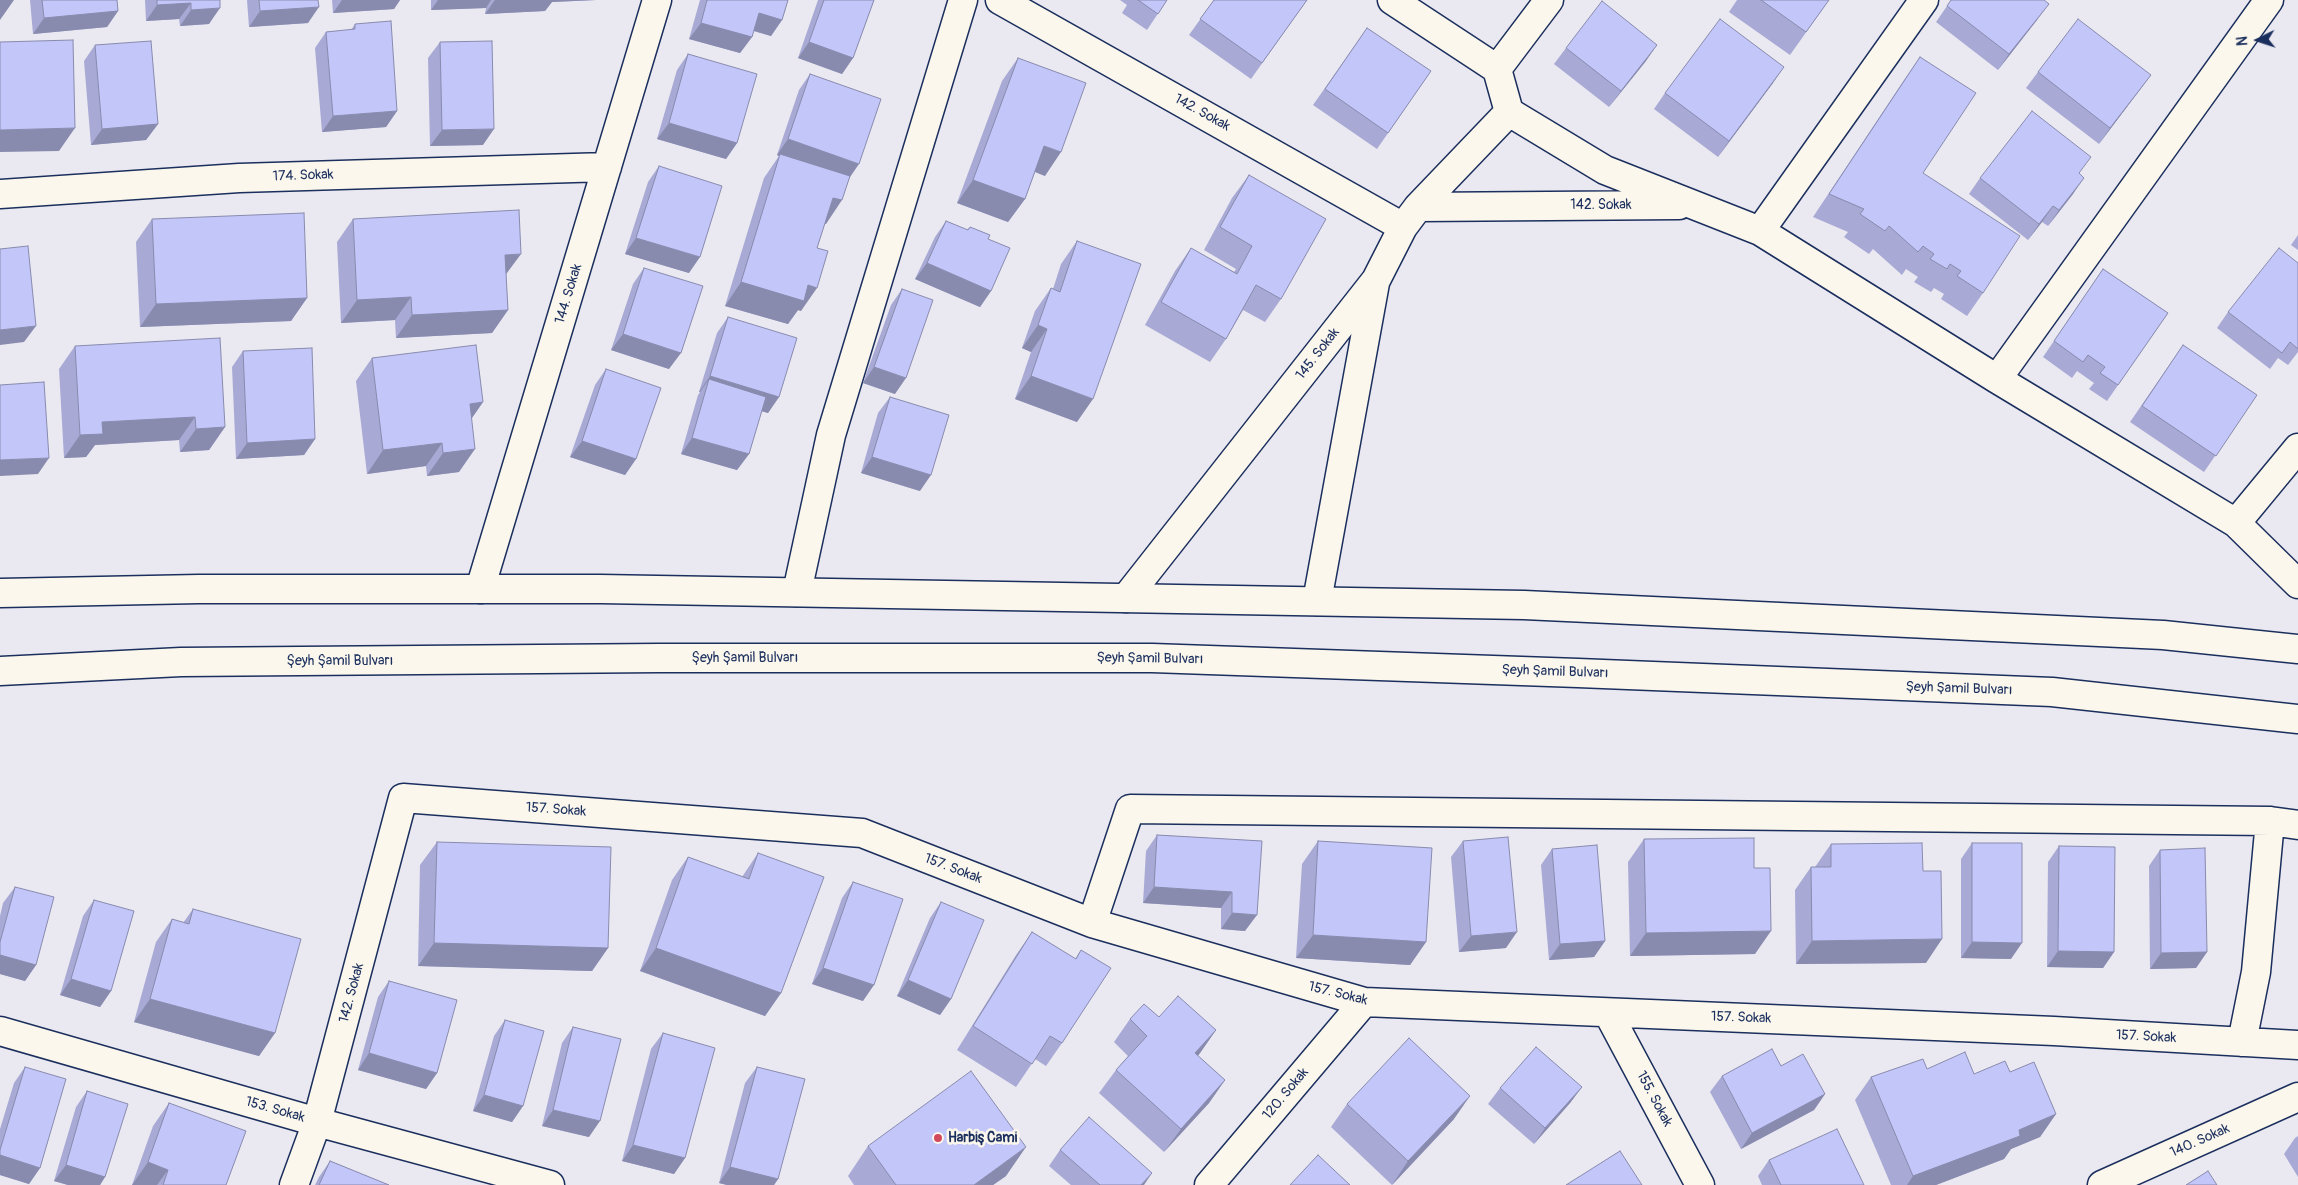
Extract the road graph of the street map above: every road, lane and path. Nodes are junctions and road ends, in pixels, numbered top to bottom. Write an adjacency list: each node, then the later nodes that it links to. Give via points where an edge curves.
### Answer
1 (657, 0): 10 (street, 144. Sokak)
2 (963, 0): 21 (street, via 831,435)
3 (1000, 0): 13 (street, 142. Sokak)
4 (1392, 0): 8 (street)
5 (1548, 0): 8 (street)
6 (1924, 0): 14 (street)
7 (2269, 0): 16 (street)
8 (1498, 70): 9 (street)
9 (1509, 112): 12 (street, via 1605,170); 13 (street, 145. Sokak)
10 (607, 167): 11 (street, 174. Sokak, via 239,178); 20 (street, 144. Sokak)
11 (0, 194)
12 (1693, 205): 13 (street, 142. Sokak); 14 (street)
13 (1411, 217): 15 (street, 145. Sokak)
14 (1760, 230): 16 (street)
15 (1376, 280): 23 (street, 145. Sokak); 24 (street)
16 (1997, 379): 18 (street)
17 (2298, 448): 18 (street)
18 (2236, 523): 19 (street)
19 (2298, 584)
20 (480, 589): 21 (street); 22 (street, via 200,588)
21 (797, 592): 23 (street)
22 (0, 593)
23 (1126, 598): 24 (street)
24 (1317, 601): 25 (street, via 1524,605 2153,635)
25 (2298, 649)
26 (0, 671): 27 (street, Şeyh Şamil Bulvarı, via 181,662 1152,658 2052,692)
27 (2298, 719)
28 (404, 798): 31 (street, 157. Sokak, via 862,833); 38 (street, 142. Sokak)
29 (2270, 821): 30 (street); 31 (street, via 1130,809); 35 (street, via 2256,972)
30 (2298, 825)
31 (1092, 923): 32 (street, 157. Sokak)
32 (1364, 1002): 33 (street, 157. Sokak); 41 (street, 120. Sokak)
33 (1608, 1013): 35 (street, 157. Sokak); 42 (street, 155. Sokak)
34 (0, 1031): 38 (street, 153. Sokak)
35 (2242, 1042): 36 (street, 157. Sokak)
36 (2298, 1045)
37 (2298, 1097): 43 (street, 140. Sokak)
38 (318, 1122): 39 (street, 142. Sokak); 40 (street, 153. Sokak)
39 (294, 1185)
40 (550, 1185)
41 (1209, 1185)
42 (1700, 1185)
43 (2102, 1185)

